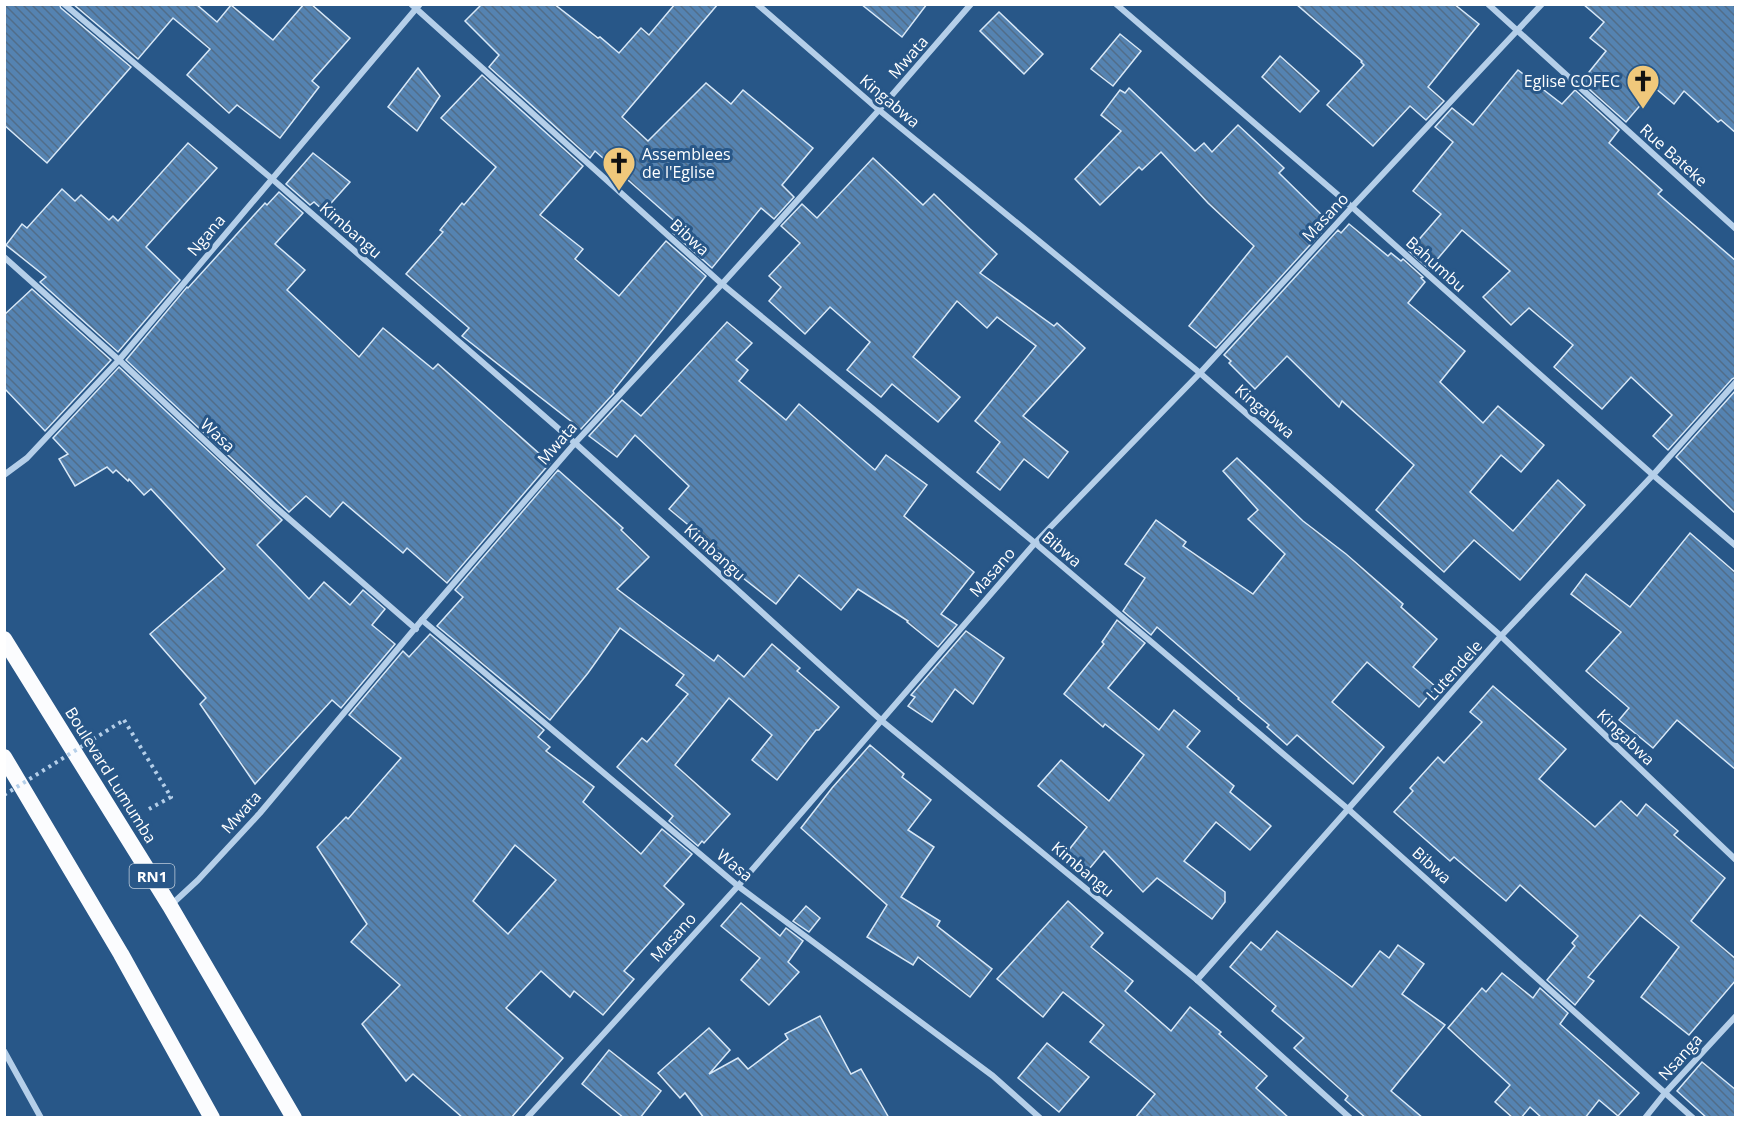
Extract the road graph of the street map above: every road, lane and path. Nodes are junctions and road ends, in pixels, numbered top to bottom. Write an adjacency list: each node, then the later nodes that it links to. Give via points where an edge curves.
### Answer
1 (64, 4): 10 (street, Kimbangu)
2 (757, 4): 9 (street, Kingabwa)
3 (971, 4): 9 (street, Mwata)
4 (1116, 4): 11 (street, Bahumbu)
5 (1488, 4): 8 (street, Rue Bateke)
6 (1542, 4): 8 (street, Masano)
7 (416, 6): 10 (street, Ngana); 14 (street, Bibwa)
8 (1518, 31): 11 (street, Masano); 12 (street, Rue Bateke)
9 (879, 110): 14 (street, Mwata); 16 (street, Kingabwa)
10 (272, 178): 15 (street, Ngana); 18 (street, Kimbangu)
11 (1352, 207): 16 (street, Masano); 20 (street, Bahumbu)
12 (1736, 229)
13 (4, 257): 15 (street, Wasa)
14 (722, 284): 18 (street, Mwata); 21 (street, Bibwa)
15 (119, 360): 19 (street, Ngana, via 27,458); 24 (street, Wasa, via 273,505)
16 (1200, 373): 21 (street, Masano); 25 (street, Kingabwa)
17 (1736, 381): 20 (street, Lutendele)
18 (575, 443): 23 (street, Mwata); 27 (street, Kimbangu)
19 (4, 475)
20 (1653, 476): 22 (street, Bahumbu); 25 (street, Lutendele)
21 (1035, 543): 27 (street, Masano); 30 (street, Bibwa)
22 (1736, 546)
23 (422, 620): 24 (street, Mwata); 33 (street, Wasa)
24 (416, 629): 34 (street, Mwata, via 260,813)
25 (1501, 636): 30 (street, Lutendele); 32 (street, Kingabwa)
26 (4, 639): 34 (highway, Boulevard Lumumba / RN1)
27 (882, 721): 33 (street, Masano); 35 (street, Kimbangu)
28 (4, 758): 40 (highway, via 115,944)
29 (4, 795): 31 (path, bridge, via 124,720 171,797)
30 (1348, 808): 35 (street, Lutendele); 38 (street, Bibwa)
31 (149, 809)
32 (1736, 860)
33 (738, 886): 42 (street, Masano); 43 (street, Wasa, via 984,1069)
34 (170, 906): 41 (highway, Boulevard Lumumba / RN1)
35 (1197, 980): 44 (street, Kimbangu)
36 (1736, 1016): 38 (street, Nsanga)
37 (4, 1052): 39 (street)
38 (1665, 1093): 45 (street, Nsanga); 46 (street, Bibwa)
39 (41, 1118)
40 (212, 1118)
41 (294, 1118)
42 (527, 1118)
43 (1040, 1118)
44 (1350, 1118)
45 (1645, 1118)
46 (1693, 1118)

